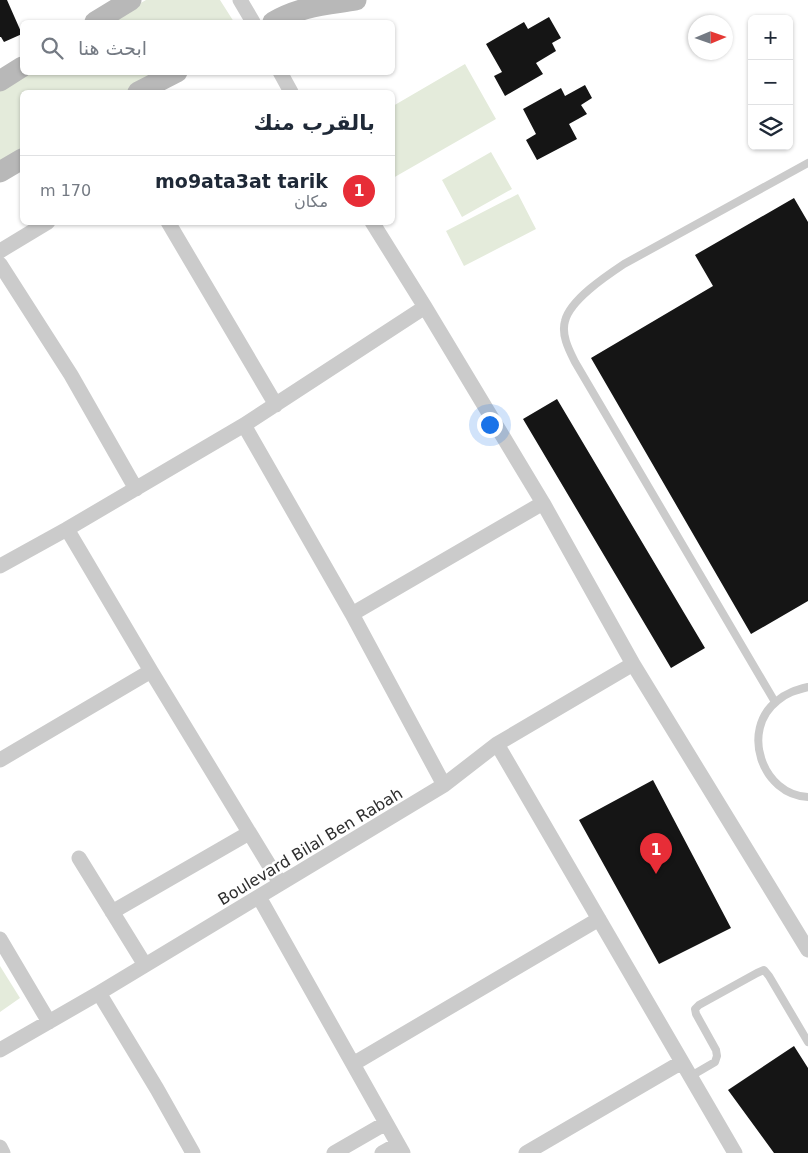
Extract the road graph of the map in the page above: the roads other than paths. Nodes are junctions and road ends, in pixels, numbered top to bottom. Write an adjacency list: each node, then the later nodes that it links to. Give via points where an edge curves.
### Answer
1 (131, 0): 4 (street)
2 (240, 0): 5 (street)
3 (356, 0): 6 (street, via 302,9)
4 (98, 20)
5 (252, 20)
6 (276, 20)
7 (20, 68): 10 (street)
8 (171, 75): 11 (street)
9 (281, 75): 12 (street)
10 (0, 81)
11 (142, 90)
12 (287, 90)
13 (20, 160): 15 (street)
14 (808, 163): 32 (lane, via 624,264 580,298 565,322 568,348 575,362)
15 (0, 172)
16 (43, 225): 19 (street)
17 (170, 225): 22 (street)
18 (374, 225): 21 (street)
19 (0, 251)
20 (0, 264): 24 (street, via 71,375)
21 (425, 307): 22 (street); 25 (street)
22 (276, 405): 23 (street)
23 (244, 425): 24 (street); 28 (street)
24 (136, 488): 26 (street)
25 (543, 503): 28 (street); 29 (street)
26 (67, 529): 27 (street); 30 (street)
27 (0, 566)
28 (352, 614): 35 (street)
29 (633, 664): 33 (street, Boulevard Bilal Ben Rabah); 44 (street)
30 (151, 671): 34 (street); 37 (street)
31 (808, 687): 32 (lane, via 791,691)
32 (775, 702): 36 (lane, via 764,715 759,732 758,749 763,766 786,791)
33 (497, 744): 35 (street, Boulevard Bilal Ben Rabah); 42 (street)
34 (0, 760)
35 (444, 785): 39 (street, Boulevard Bilal Ben Rabah)
36 (808, 797)
37 (249, 833): 39 (street); 41 (street)
38 (79, 858): 41 (street)
39 (280, 883): 40 (street, Boulevard Bilal Ben Rabah)
40 (259, 897): 45 (street, Boulevard Bilal Ben Rabah); 51 (street)
41 (112, 912): 45 (street)
42 (599, 918): 50 (street); 51 (street)
43 (0, 939): 47 (street)
44 (808, 950)
45 (145, 965): 46 (street, Boulevard Bilal Ben Rabah)
46 (99, 993): 47 (street, Boulevard Bilal Ben Rabah); 57 (street)
47 (49, 1022): 49 (street, Boulevard Bilal Ben Rabah)
48 (808, 1042): 52 (lane, via 764,970 695,1009 717,1056 715,1062)
49 (0, 1050)
50 (682, 1062): 52 (street); 60 (street)
51 (353, 1064): 53 (street)
52 (691, 1076): 61 (street)
53 (386, 1123): 55 (street); 58 (street)
54 (0, 1148): 56 (street)
55 (400, 1148): 59 (street)
56 (3, 1153)
57 (193, 1153)
58 (334, 1153)
59 (382, 1153)
60 (526, 1153)
61 (735, 1153)

